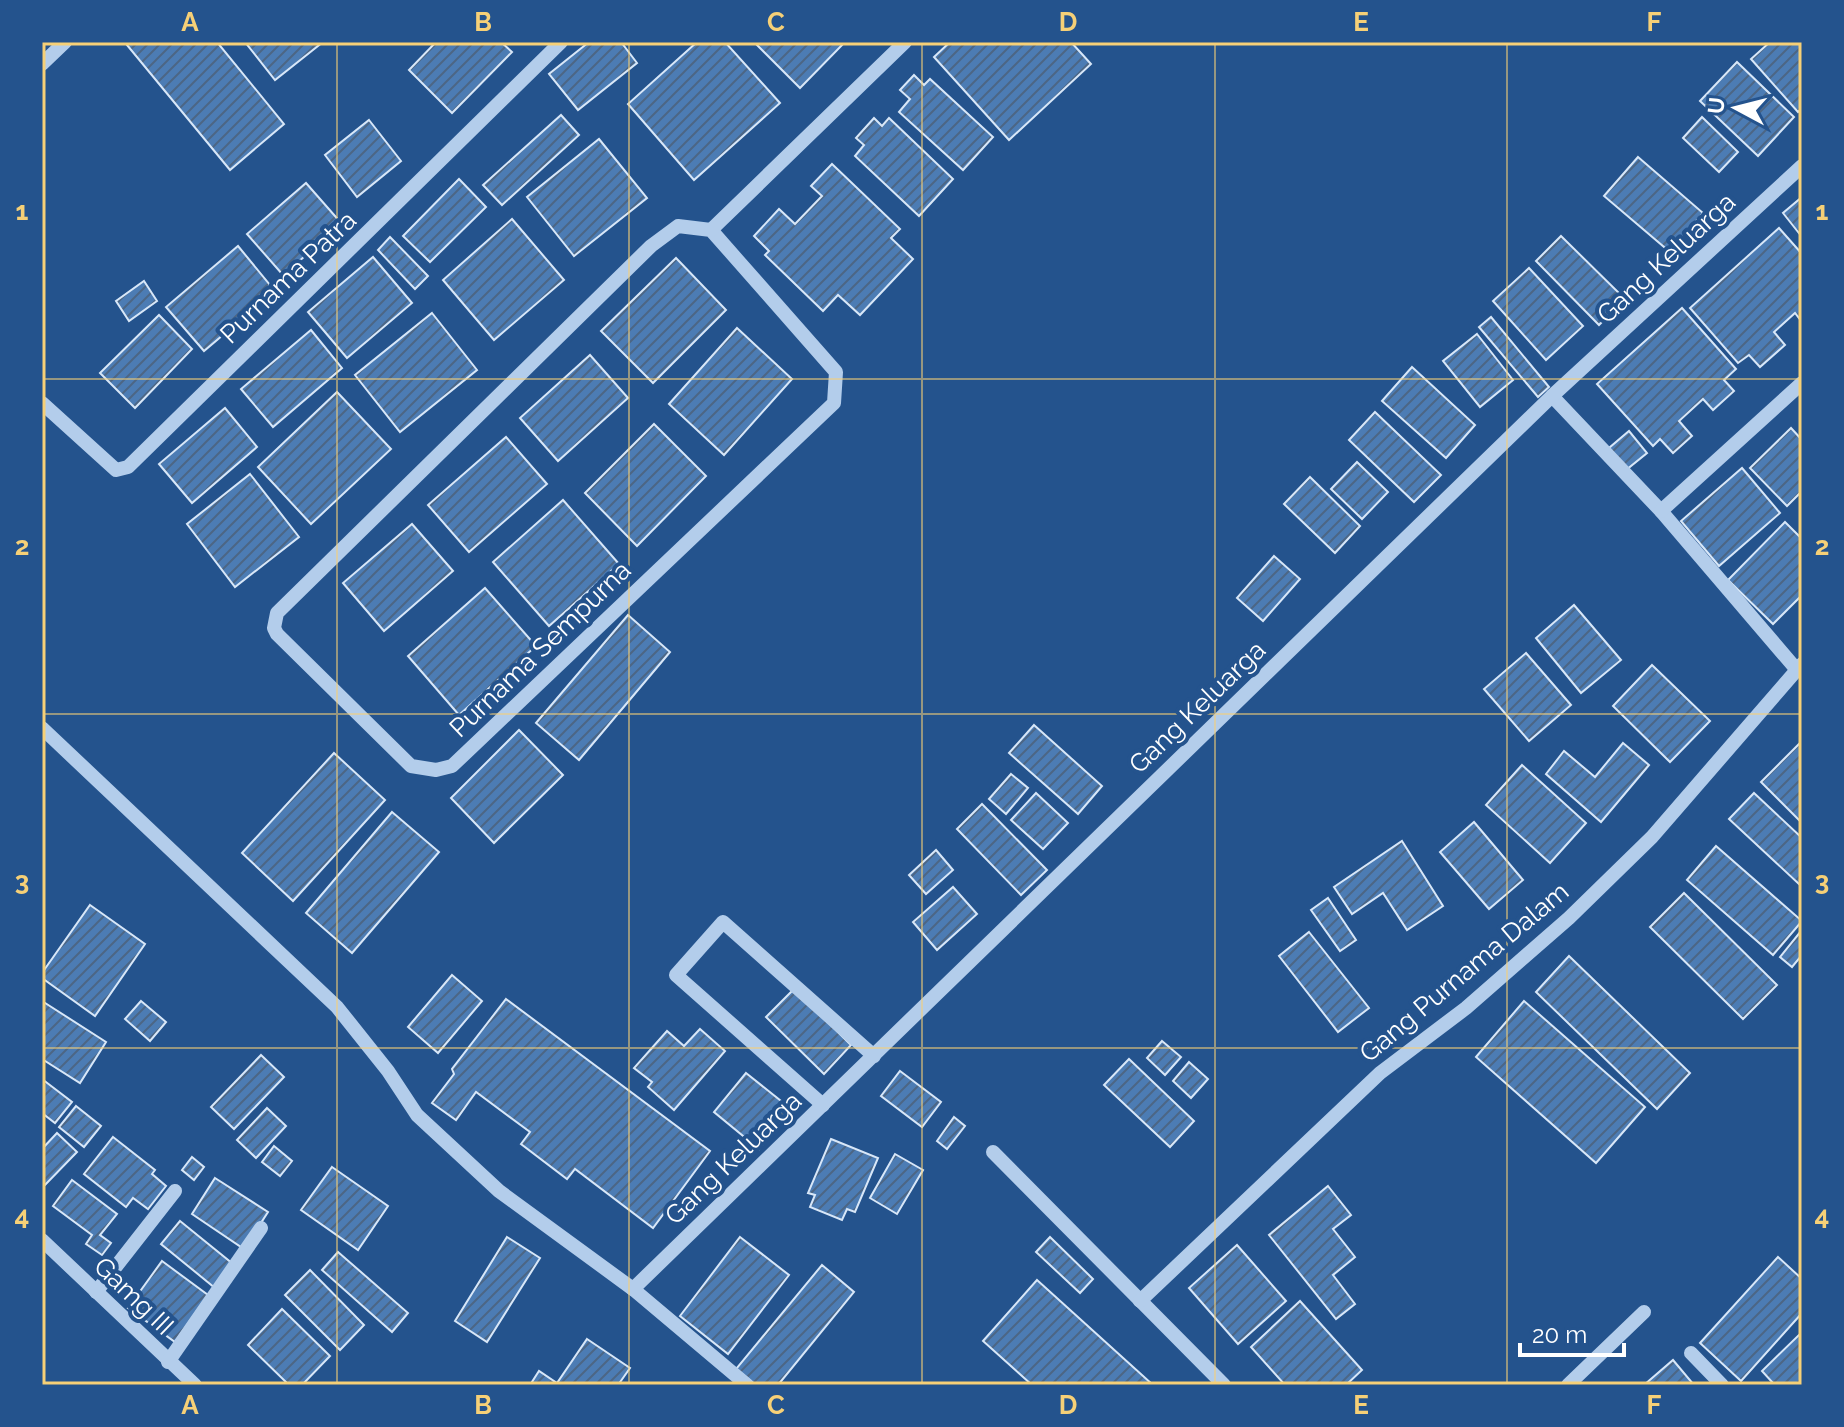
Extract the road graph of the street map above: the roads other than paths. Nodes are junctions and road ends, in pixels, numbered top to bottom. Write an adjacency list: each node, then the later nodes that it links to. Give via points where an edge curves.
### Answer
1 (65, 42): 4 (street)
2 (561, 42): 9 (street, Purnama Patra, via 128,467 116,470)
3 (905, 42): 6 (street)
4 (42, 64)
5 (1802, 166): 8 (street, Gang Keluarga)
6 (711, 230): 6 (street, Purnama Sempurna, via 678,226 651,246 277,613 277,634 411,766 452,766 834,403 836,372)
7 (1802, 383): 10 (street)
8 (1552, 396): 10 (street); 13 (street, Gang Keluarga)
9 (42, 403)
10 (1661, 511): 11 (street)
11 (1799, 667): 21 (street, Gang Purnama Dalam, via 1652,837 1569,918 1466,1008 1380,1073)
12 (42, 728): 19 (street, via 337,1007 417,1115 499,1191)
13 (874, 1056): 14 (street, Gang Keluarga); 14 (street, via 723,922 676,975)
14 (823, 1105): 19 (street, Gang Keluarga)
15 (993, 1152): 21 (street)
16 (175, 1191): 20 (street)
17 (261, 1228): 24 (street)
18 (42, 1240): 20 (street, Gamg III)
19 (633, 1289): 26 (street)
20 (96, 1292): 24 (street, Gamg III)
21 (1140, 1301): 27 (street)
22 (1644, 1312): 28 (street)
23 (1691, 1353): 29 (street)
24 (168, 1362): 25 (street, Gamg III)
25 (187, 1383)
26 (747, 1385)
27 (1224, 1385)
28 (1568, 1385)
29 (1722, 1385)

